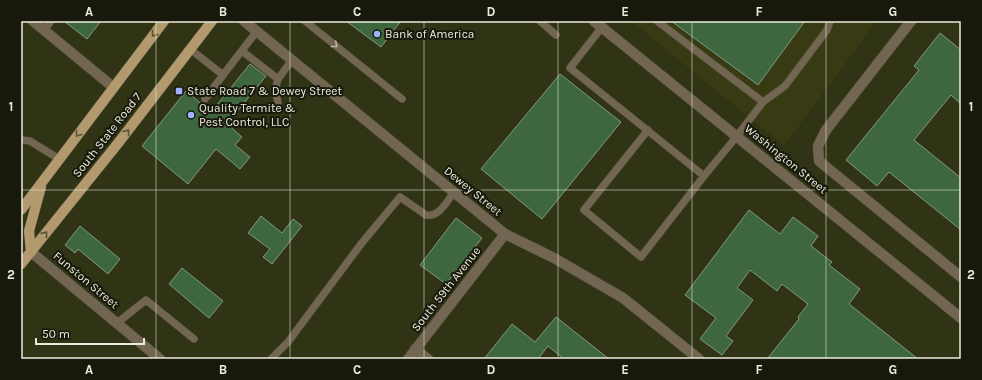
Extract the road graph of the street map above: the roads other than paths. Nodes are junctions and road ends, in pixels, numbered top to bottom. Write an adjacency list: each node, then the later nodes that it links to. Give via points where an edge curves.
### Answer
1 (33, 21): 12 (street)
2 (51, 21): 12 (lane)
3 (163, 21): 20 (main road, South State Road 7, one-way to 20)
4 (212, 21): 15 (main road, South State Road 7)
5 (244, 21): 13 (street, Dewey Street)
6 (305, 21): 22 (lane, one-way to 22)
7 (540, 21): 14 (lane)
8 (657, 21): 24 (lane)
9 (830, 21): 24 (lane, via 827,30 785,86)
10 (911, 21): 36 (street, via 826,130 818,146 818,161)
11 (598, 24): 25 (lane, via 570,68); 26 (street, Washington Street)
12 (44, 30): 20 (street)
13 (257, 31): 16 (lane); 17 (street, Dewey Street)
14 (556, 35)
15 (190, 49): 18 (lane); 34 (main road, South State Road 7, one-way to 15)
16 (242, 51): 18 (lane); 19 (lane)
17 (292, 60): 19 (lane); 31 (street, Dewey Street)
18 (223, 75): 21 (lane)
19 (278, 79): 23 (lane, via 275,90)
20 (113, 87): 28 (main road, South State Road 7, one-way to 28)
21 (205, 99)
22 (402, 99)
23 (278, 102)
24 (763, 102): 26 (lane)
25 (648, 130): 29 (lane); 29 (lane, via 584,210 641,257)
26 (737, 136): 29 (lane); 37 (street, Washington Street)
27 (21, 140): 28 (lane, via 30,141)
28 (59, 159): 30 (main road, South State Road 7)
29 (704, 176)
30 (42, 182): 32 (main road, South State Road 7); 34 (main road, via 29,231)
31 (454, 192): 33 (street, Dewey Street); 41 (lane, via 436,214 431,216 400,197 361,244 288,342)
32 (21, 210)
33 (506, 234): 40 (street, South 59th Avenue); 45 (street, Dewey Street, via 624,298)
34 (31, 252): 35 (main road, South State Road 7); 38 (street, Funston Street)
35 (21, 264)
36 (961, 277)
37 (961, 318)
38 (117, 323): 39 (lane, via 146,300); 42 (street, Funston Street)
39 (194, 339)
40 (415, 349): 43 (street, South 59th Avenue); 44 (street)
41 (272, 358)
42 (160, 359)
43 (408, 359)
44 (428, 359)
45 (699, 359)

